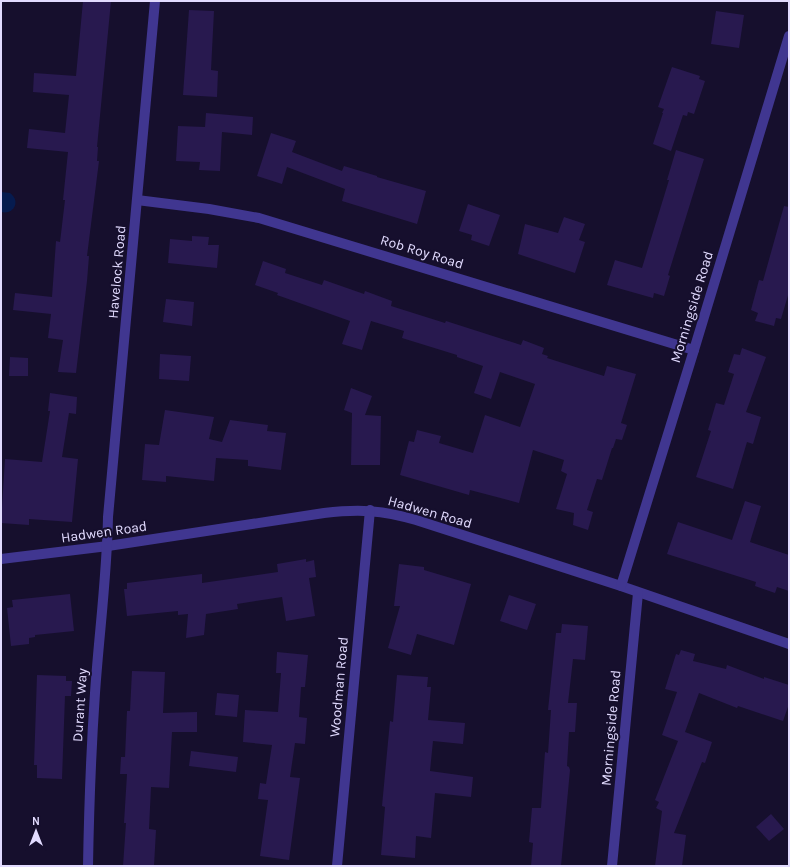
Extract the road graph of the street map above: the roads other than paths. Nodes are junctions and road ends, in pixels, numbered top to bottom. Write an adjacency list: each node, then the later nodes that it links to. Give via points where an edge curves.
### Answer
1 (155, 1): 3 (street, Havelock Road)
2 (789, 36): 4 (street, Morningside Road)
3 (137, 200): 4 (street, Rob Roy Road, via 259,218); 6 (street, Havelock Road, via 108,517)
4 (694, 350): 8 (street, Morningside Road)
5 (370, 510): 6 (street, Hadwen Road, via 324,513); 8 (street, Hadwen Road, via 416,520); 12 (street, Woodman Road)
6 (108, 546): 7 (street, Hadwen Road); 11 (street, Durant Way, via 94,693)
7 (1, 559)
8 (621, 586): 9 (street, Hadwen Road)
9 (638, 593): 10 (street, Hadwen Road); 13 (street, Morningside Road)
10 (789, 644)
11 (88, 866)
12 (337, 866)
13 (612, 866)

